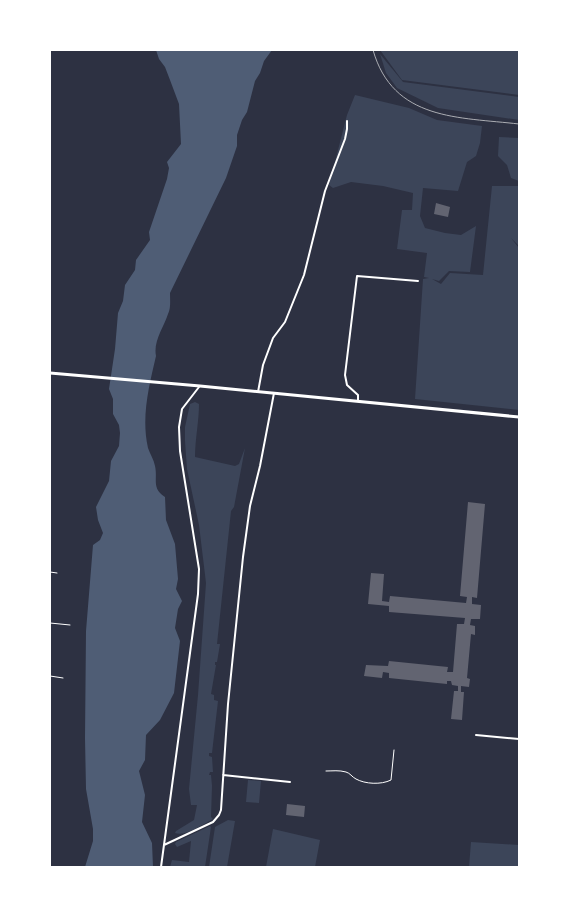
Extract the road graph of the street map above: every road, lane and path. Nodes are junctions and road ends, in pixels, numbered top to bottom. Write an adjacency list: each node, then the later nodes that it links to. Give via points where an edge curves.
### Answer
1 (347, 121): 5 (street, via 345,139 325,191 304,275 285,322 273,338)
2 (418, 281): 7 (street, via 357,276 345,375 347,385 358,395)
3 (50, 374): 4 (main road)
4 (200, 386): 5 (main road); 21 (street, via 182,409 179,427 181,460 199,569)
5 (258, 392): 6 (main road)
6 (274, 393): 7 (main road); 19 (street, via 244,549)
7 (358, 401): 8 (main road)
8 (519, 417)
9 (50, 572): 10 (lane)
10 (57, 574)
11 (50, 623): 12 (lane)
12 (70, 625)
13 (50, 676): 14 (lane)
14 (63, 678)
15 (476, 735): 16 (street)
16 (519, 739)
17 (394, 750): 18 (lane, via 391,780 386,783 357,780 336,770)
18 (326, 771)
19 (223, 775): 20 (street); 21 (street, via 223,799 217,819)
20 (290, 782)
21 (164, 845): 22 (street)
22 (161, 867)

